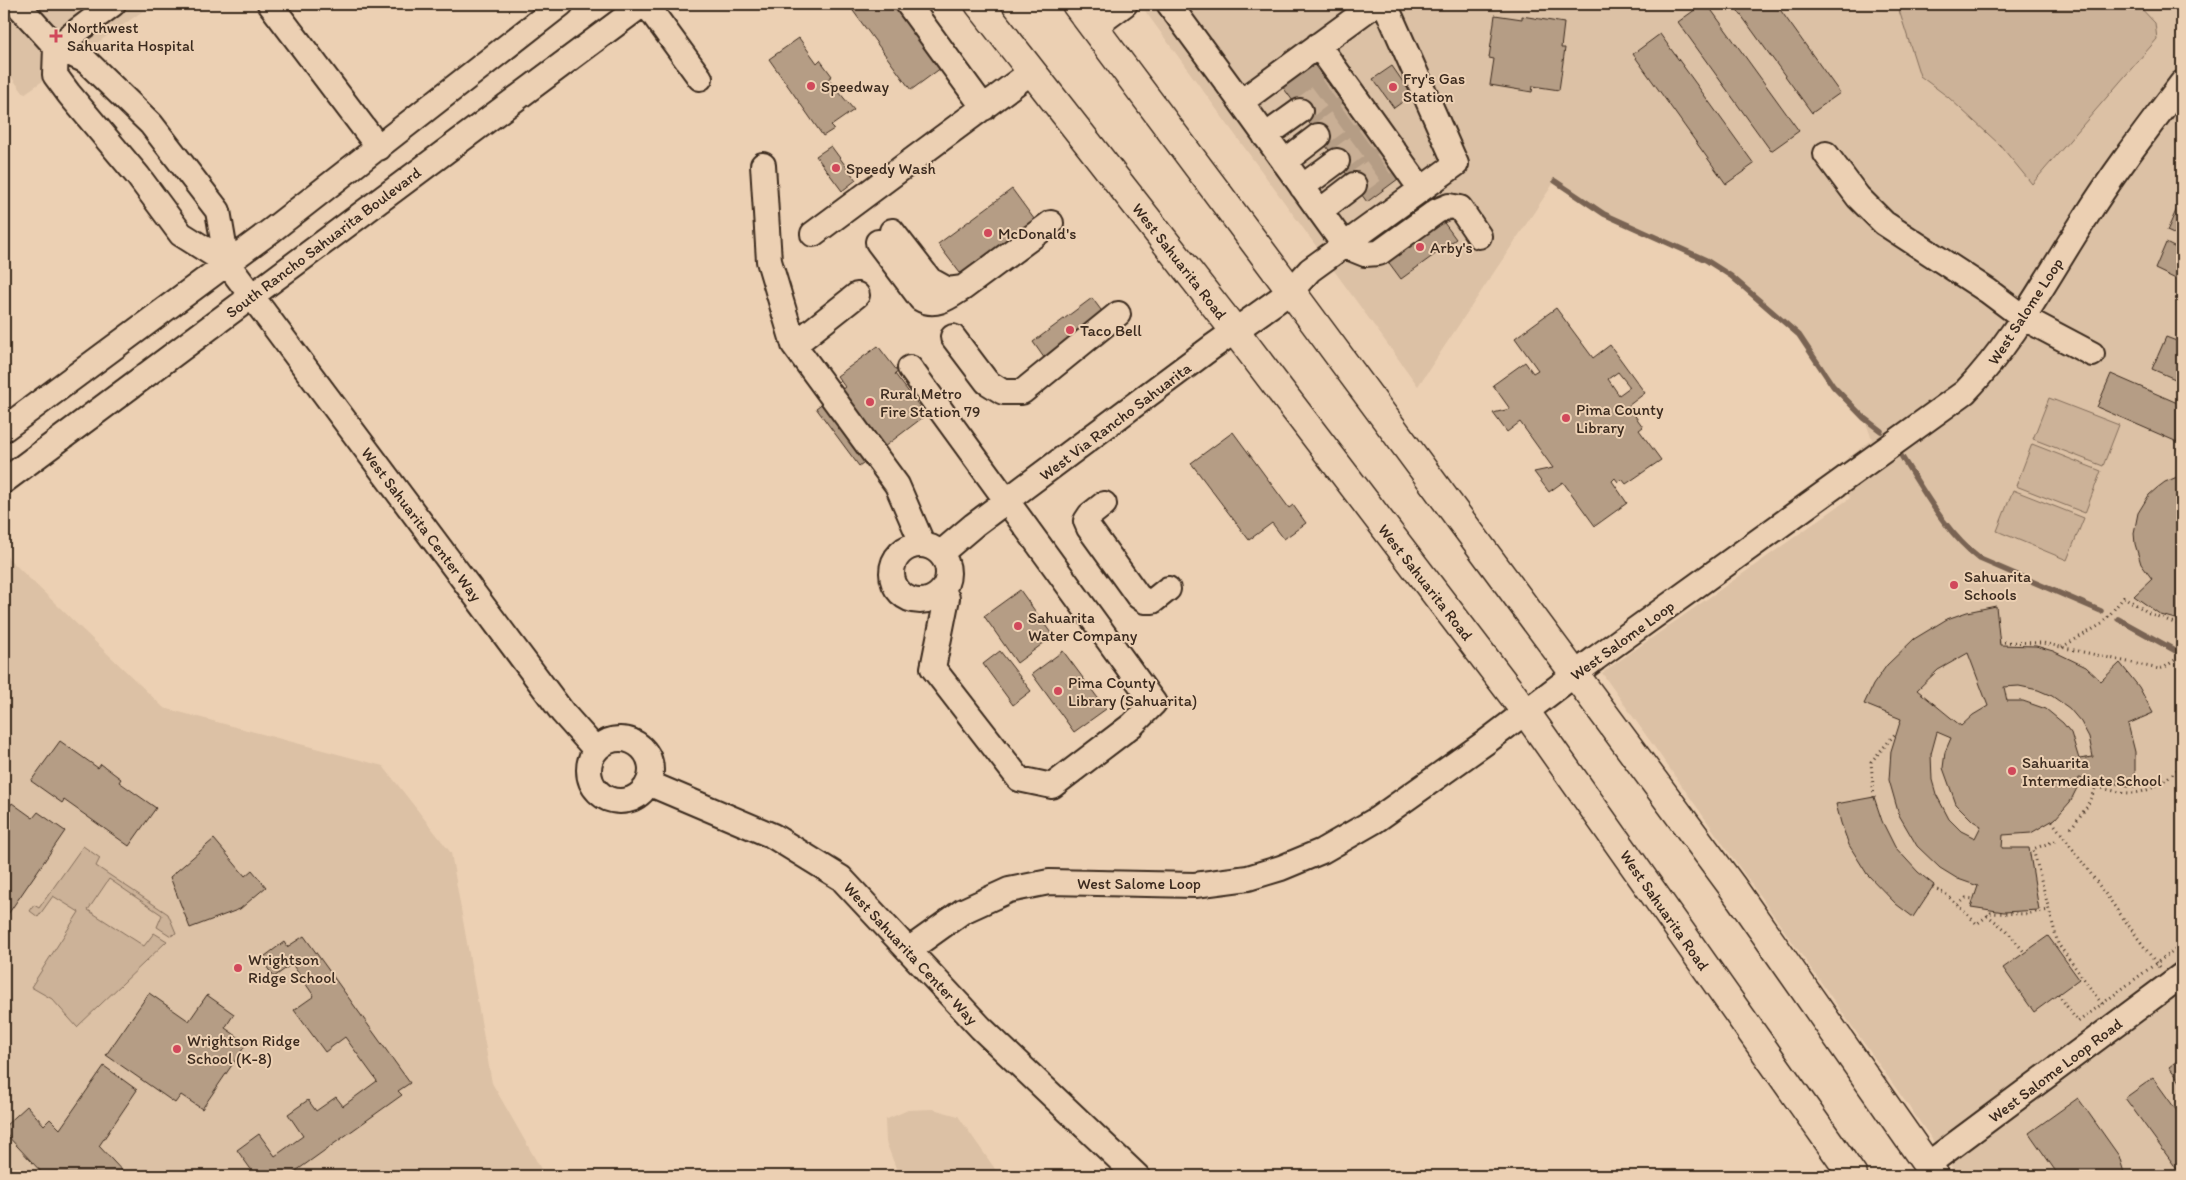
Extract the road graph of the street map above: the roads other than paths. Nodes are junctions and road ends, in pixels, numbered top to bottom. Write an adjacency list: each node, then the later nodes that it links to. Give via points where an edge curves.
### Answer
1 (17, 4): 15 (street)
2 (113, 4): 15 (street)
3 (270, 4): 24 (street)
4 (561, 4): 24 (street)
5 (644, 4): 17 (street); 40 (street, South Rancho Sahuarita Boulevard)
6 (908, 4): 20 (street)
7 (979, 4): 16 (main road, West Sahuarita Road)
8 (1076, 4): 13 (main road)
9 (1125, 4): 13 (street)
10 (1169, 4): 19 (street)
11 (1375, 4): 14 (street)
12 (1385, 4): 31 (street, West Via Rancho Sahuarita, via 1456,164)
13 (1094, 27): 39 (main road)
14 (1318, 45): 19 (street); 31 (street, via 1337,84 1392,158)
15 (56, 47): 38 (street, via 55,75 69,94 138,176 181,234); 38 (street, via 86,60 151,124 218,211)
16 (1031, 72): 20 (street); 44 (main road, West Sahuarita Road)
17 (700, 78)
18 (2182, 83): 43 (street, West Salome Loop, via 2084,219)
19 (1241, 102): 22 (street)
20 (984, 108): 34 (street)
21 (1300, 112): 22 (street)
22 (1266, 136): 26 (street)
23 (1318, 136): 26 (street)
24 (379, 148): 38 (street)
25 (1826, 154): 43 (street, via 1858,197 1884,223)
26 (1284, 162): 30 (street)
27 (1337, 162): 30 (street)
28 (763, 165): 46 (street, via 769,262)
29 (1354, 185): 32 (street)
30 (1302, 186): 32 (street)
31 (1421, 189): 37 (street, West Via Rancho Sahuarita)
32 (1320, 211): 37 (street)
33 (1051, 223): 36 (street, via 963,288 948,290 930,280)
34 (813, 234)
35 (1479, 236): 37 (street, via 1460,208 1449,206 1437,211 1379,253 1365,254)
36 (885, 237)
37 (1345, 246): 39 (street, West Via Rancho Sahuarita, via 1310,270)
38 (227, 263): 40 (street, West Sahuarita Center Way); 49 (street)
39 (1291, 290): 44 (street, West Via Rancho Sahuarita); 56 (main road)
40 (252, 295): 50 (street, South Rancho Sahuarita Boulevard); 58 (street, West Sahuarita Center Way, via 563,713)
41 (857, 295): 46 (street)
42 (1118, 314): 45 (street, via 1022,392 1003,392 987,382)
43 (2024, 318): 47 (street); 56 (street, West Salome Loop, via 1988,368 1965,392)
44 (1235, 331): 51 (street, West Via Rancho Sahuarita); 57 (main road, West Sahuarita Road)
45 (953, 337)
46 (794, 345): 53 (street, via 897,485)
47 (2092, 354)
48 (910, 368): 51 (street)
49 (4, 429)
50 (4, 481)
51 (1006, 502): 53 (street, West Via Rancho Sahuarita); 55 (street, via 1154,703 1132,725 1052,786 1019,779 933,668 947,598)
52 (1104, 504): 54 (street, via 1090,515 1086,521 1088,528 1138,596 1145,601 1153,601)
53 (932, 549): 55 (street, via 949,571 948,580); 55 (street, West Via Rancho Sahuarita, via 908,547 900,552 892,568 892,578 902,594 910,599 929,600)
54 (1168, 589)
55 (939, 594)
56 (1574, 674): 57 (street, West Salome Loop); 62 (main road, via 1731,885)
57 (1525, 711): 60 (street, West Salome Loop, via 1376,820 1322,851 1281,868 1248,878 1195,885 1049,882 1009,890 963,911); 64 (main road, West Sahuarita Road)
58 (596, 750): 59 (street, via 611,740 621,739 640,746 650,763); 59 (street, via 588,770 600,794 618,801 627,800 636,797)
59 (648, 783): 60 (street, West Sahuarita Center Way, via 773,836 842,878)
60 (910, 949): 63 (street, West Sahuarita Center Way, via 982,1028)
61 (2177, 979): 62 (street, West Salome Loop Road)
62 (1931, 1171)
63 (1137, 1176)
64 (1854, 1176)

